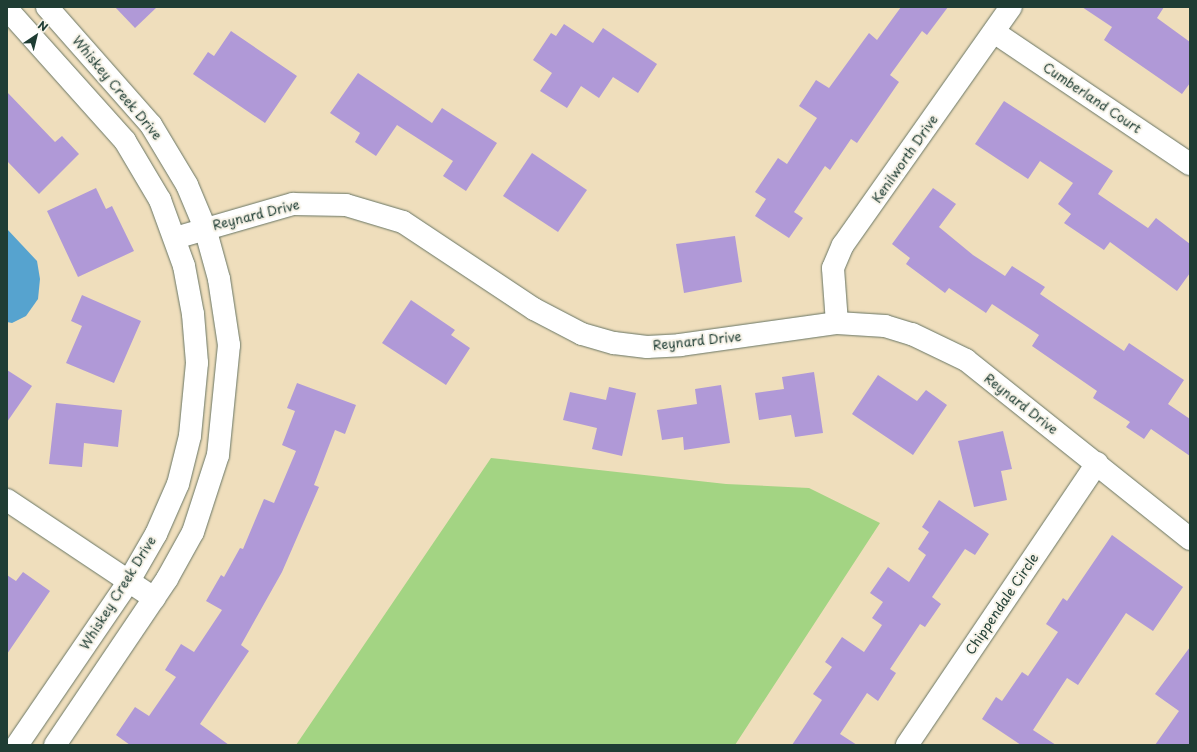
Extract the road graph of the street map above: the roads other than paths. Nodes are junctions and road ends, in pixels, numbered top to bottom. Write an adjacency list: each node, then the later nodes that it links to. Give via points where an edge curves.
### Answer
1 (47, 7): 6 (street, Whiskey Creek Drive, via 151,125 187,185)
2 (1011, 7): 4 (street, Kenilworth Drive)
3 (7, 9): 7 (street, Whiskey Creek Drive, via 125,141 160,200)
4 (994, 32): 5 (street, Cumberland Court); 8 (street, Kenilworth Drive, via 843,245 833,268)
5 (1190, 164)
6 (205, 228): 7 (street, Reynard Drive); 8 (street, Reynard Drive, via 293,204 320,202 375,211 430,237 559,323 614,344 647,347 680,345); 13 (street, Whiskey Creek Drive, via 220,279 228,338 224,427 212,481 193,532)
7 (175, 238): 12 (street, Whiskey Creek Drive, via 194,314 197,363 191,429 178,484 156,534)
8 (837, 323): 9 (street, Reynard Drive, via 885,326 940,345 966,360)
9 (1097, 463): 11 (street, Reynard Drive); 16 (street, Chippendale Circle)
10 (7, 500): 12 (street)
11 (1190, 539)
12 (129, 581): 13 (street); 14 (street, Whiskey Creek Drive)
13 (154, 598): 15 (street, Whiskey Creek Drive)
14 (17, 745)
15 (55, 745)
16 (907, 745)

